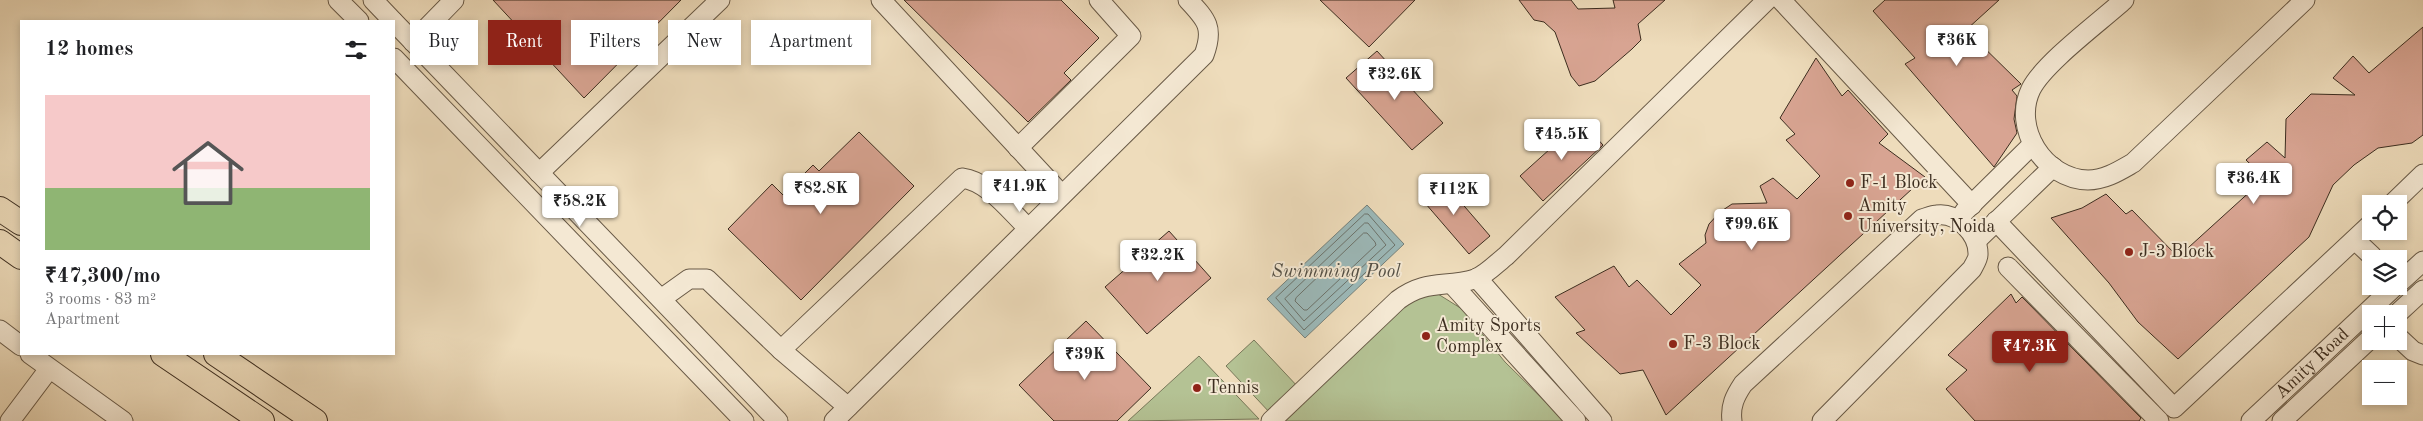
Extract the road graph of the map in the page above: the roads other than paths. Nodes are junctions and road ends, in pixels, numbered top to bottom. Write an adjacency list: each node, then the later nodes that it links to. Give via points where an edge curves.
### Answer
1 (338, 0): 12 (street)
2 (373, 0): 13 (street)
3 (454, 0): 14 (street)
4 (720, 0): 23 (street)
5 (881, 0): 21 (street)
6 (1099, 0): 21 (street, via 1130,36)
7 (1188, 0): 25 (street, via 1209,27 1209,41 1204,54)
8 (1767, 0): 42 (street, via 1506,256)
9 (1781, 0): 27 (street)
10 (2124, 0): 20 (street, via 2046,68 2031,89 2025,113)
11 (2305, 0): 22 (street, via 2133,163 2110,176 2087,180 2059,172)
12 (358, 20)
13 (391, 20)
14 (439, 20)
15 (395, 24): 16 (street)
16 (410, 39)
17 (410, 56): 18 (street)
18 (400, 64): 63 (street)
19 (435, 65): 23 (street)
20 (2033, 144): 22 (street, via 2042,159); 27 (street)
21 (1018, 148): 25 (street)
22 (2053, 167): 30 (street)
23 (539, 172): 46 (street)
24 (2423, 174): 26 (street)
25 (1062, 195): 32 (street)
26 (2401, 195)
27 (1972, 205): 29 (street)
28 (0, 209): 31 (main road)
29 (1954, 218): 35 (street, via 1967,226); 69 (street, via 1938,214 1922,219 1743,384 1734,397)
30 (1996, 221): 34 (street, via 2174,408); 35 (street)
31 (20, 223)
32 (1028, 228): 52 (street, via 984,187 962,178); 58 (street)
33 (2362, 233): 34 (street)
34 (2355, 240): 37 (street)
35 (1976, 241): 70 (street, via 1978,256 1972,270)
36 (0, 242): 38 (main road)
37 (2366, 250)
38 (20, 256)
39 (2423, 260): 41 (street)
40 (2008, 267): 71 (street)
41 (2407, 275)
42 (1477, 278): 43 (street); 68 (street)
43 (1452, 284): 66 (street, via 1427,285 1411,290); 67 (street)
44 (2423, 290): 47 (street)
45 (2385, 295): 72 (street, Amity Road)
46 (661, 299): 52 (street, via 689,279 707,279); 64 (street)
47 (2407, 305)
48 (0, 330): 49 (street)
49 (20, 345)
50 (2407, 345): 56 (street)
51 (2362, 346): 73 (street, Amity Road)
52 (780, 350): 58 (street)
53 (31, 355): 57 (street)
54 (164, 355): 61 (main road)
55 (217, 355): 62 (main road)
56 (2423, 355)
57 (49, 369): 59 (street); 60 (street)
58 (848, 407): 65 (street)
59 (10, 421)
60 (123, 421)
61 (262, 421)
62 (315, 421)
63 (744, 421)
64 (778, 421)
65 (834, 421)
66 (1271, 421)
67 (1576, 421)
68 (1602, 421)
69 (1732, 421)
70 (1822, 421)
71 (2159, 421)
72 (2251, 421)
73 (2282, 421)

